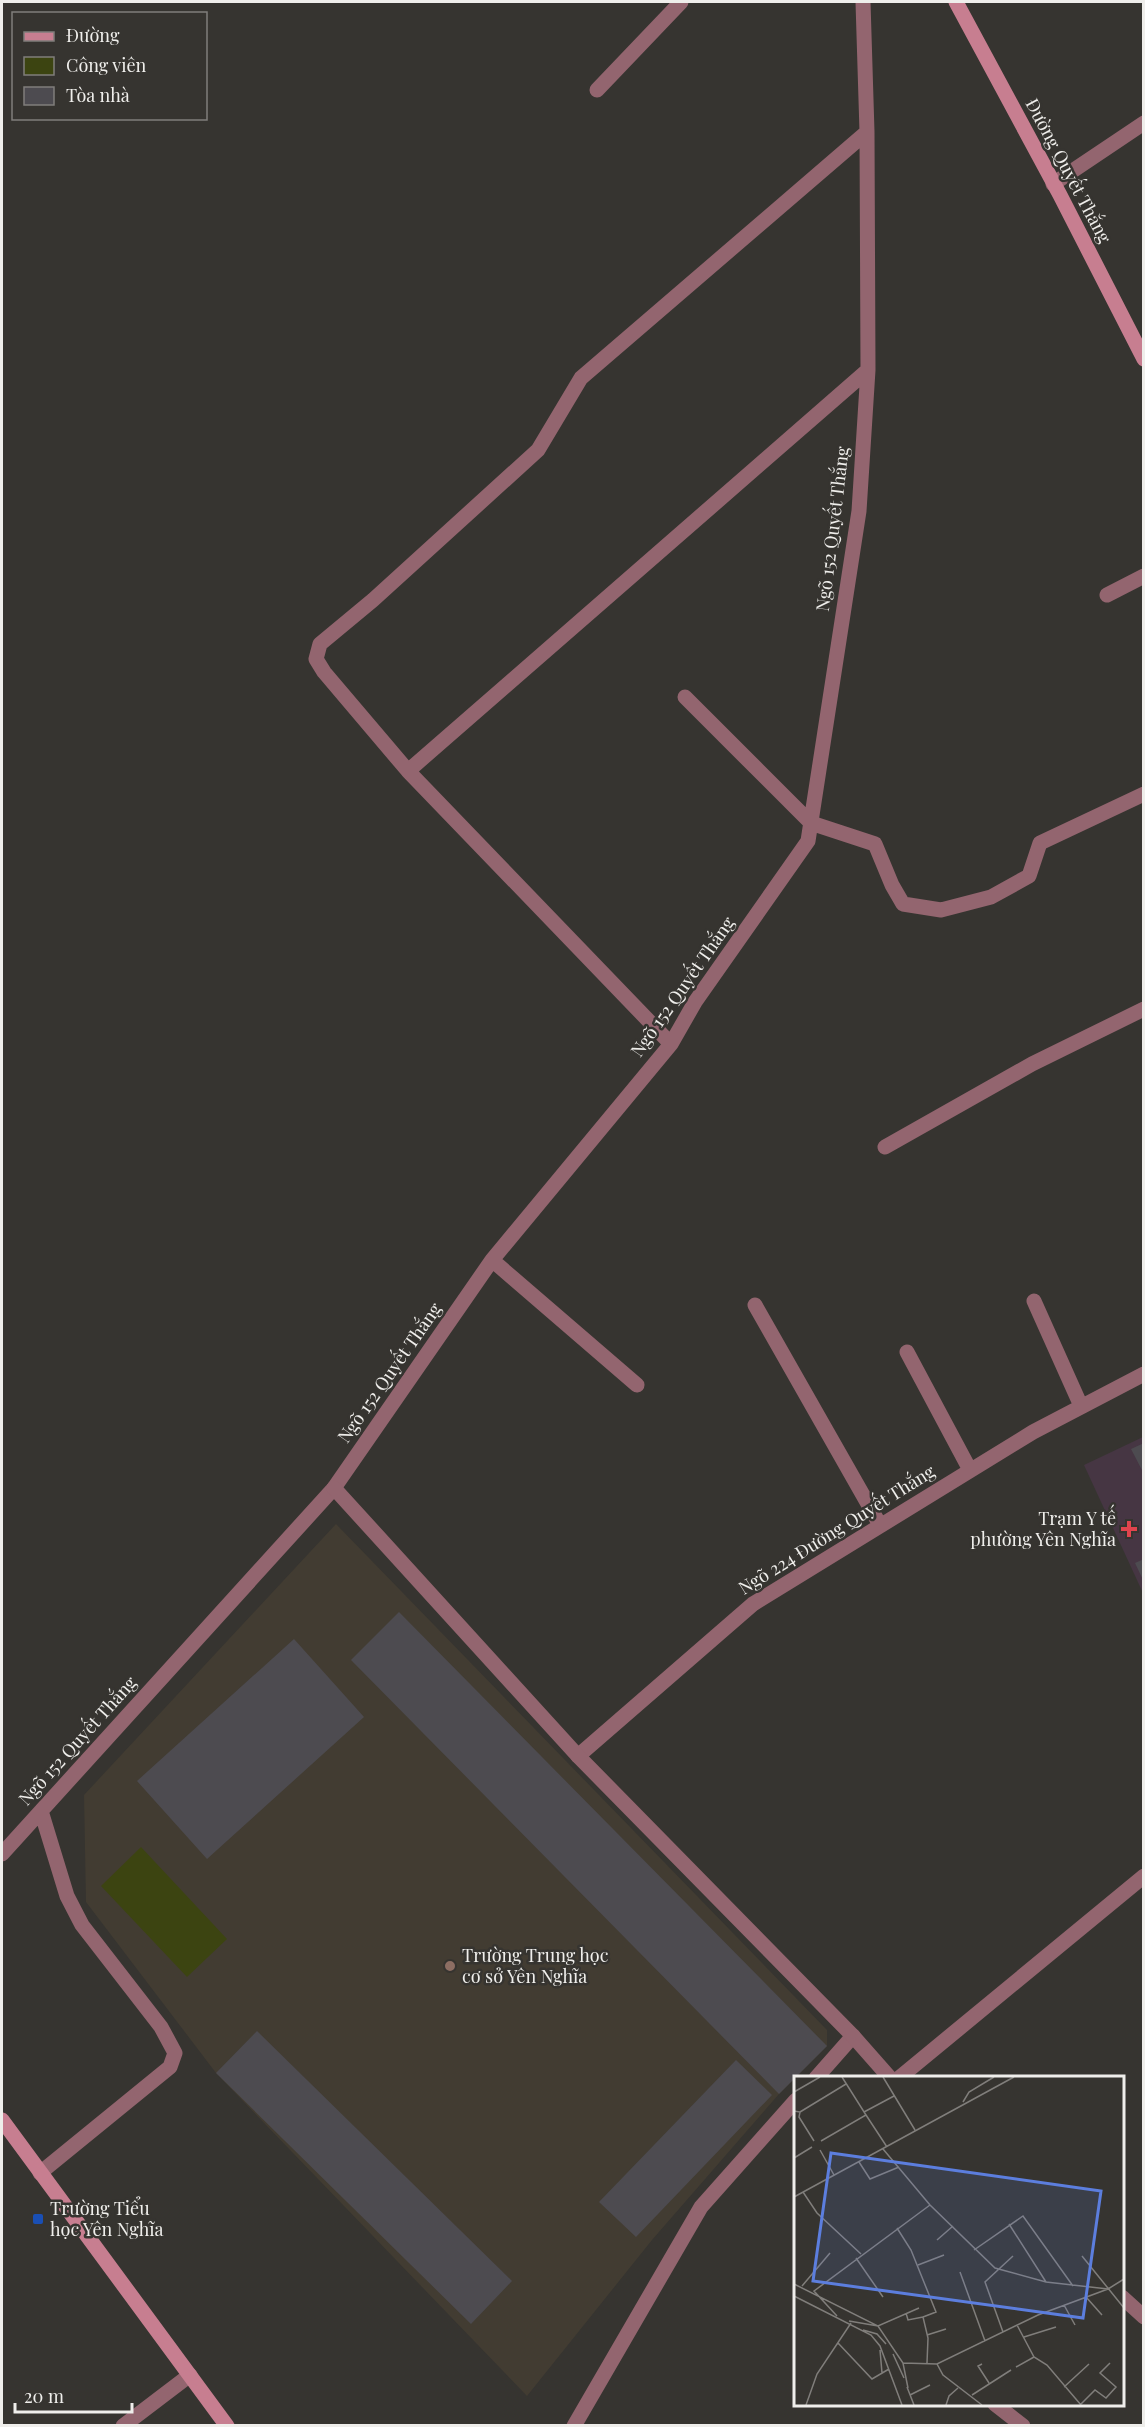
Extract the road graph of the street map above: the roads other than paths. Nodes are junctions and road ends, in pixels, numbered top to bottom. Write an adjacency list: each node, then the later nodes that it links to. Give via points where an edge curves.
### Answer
1 (681, 2): 4 (street)
2 (863, 2): 6 (street, Ngõ 152 Quyết Thắng)
3 (956, 2): 7 (street, Đường Quyết Thắng)
4 (597, 90)
5 (1143, 123): 7 (street)
6 (867, 132): 9 (street, Ngõ 152 Quyết Thắng); 13 (street, via 581,378 538,450 320,644 316,658 324,672)
7 (1053, 184): 8 (street, Đường Quyết Thắng)
8 (1143, 359)
9 (868, 370): 13 (street); 15 (street, Ngõ 152 Quyết Thắng, via 859,511)
10 (1143, 576): 11 (street)
11 (1107, 595)
12 (685, 697): 15 (street)
13 (408, 771): 17 (street)
14 (1143, 794): 15 (street, via 1040,843 1029,876 991,897 941,910 903,904 875,844)
15 (811, 823): 17 (street, Ngõ 152 Quyết Thắng, via 808,841 695,1002)
16 (1143, 1009): 18 (street, via 1032,1064)
17 (671, 1044): 19 (street, Ngõ 152 Quyết Thắng)
18 (885, 1147)
19 (492, 1260): 24 (street); 27 (street, Ngõ 152 Quyết Thắng)
20 (1034, 1301): 25 (street)
21 (755, 1305): 28 (street)
22 (907, 1353): 26 (street)
23 (1143, 1374): 25 (street, Ngõ 224 Đường Quyết Thắng)
24 (637, 1385)
25 (1081, 1407): 26 (street, Ngõ 224 Đường Quyết Thắng)
26 (970, 1470): 28 (street, Ngõ 224 Đường Quyết Thắng)
27 (334, 1488): 29 (street); 30 (street, Ngõ 152 Quyết Thắng)
28 (880, 1525): 29 (street, Ngõ 224 Đường Quyết Thắng, via 753,1604)
29 (578, 1756): 33 (street)
30 (41, 1811): 31 (street, Ngõ 152 Quyết Thắng); 39 (street, via 67,1896 82,1925 161,2027 175,2053 170,2067)
31 (2, 1854)
32 (1143, 1876): 36 (street)
33 (853, 2036): 34 (street); 35 (street)
34 (818, 2076)
35 (888, 2076)
36 (901, 2076)
37 (794, 2101): 46 (street, via 701,2207)
38 (2, 2120): 39 (street)
39 (40, 2173): 42 (street)
40 (1124, 2299): 41 (street)
41 (1143, 2317)
42 (190, 2375): 44 (street); 45 (street)
43 (998, 2406): 47 (street)
44 (123, 2426)
45 (227, 2426)
46 (574, 2426)
47 (1023, 2426)

